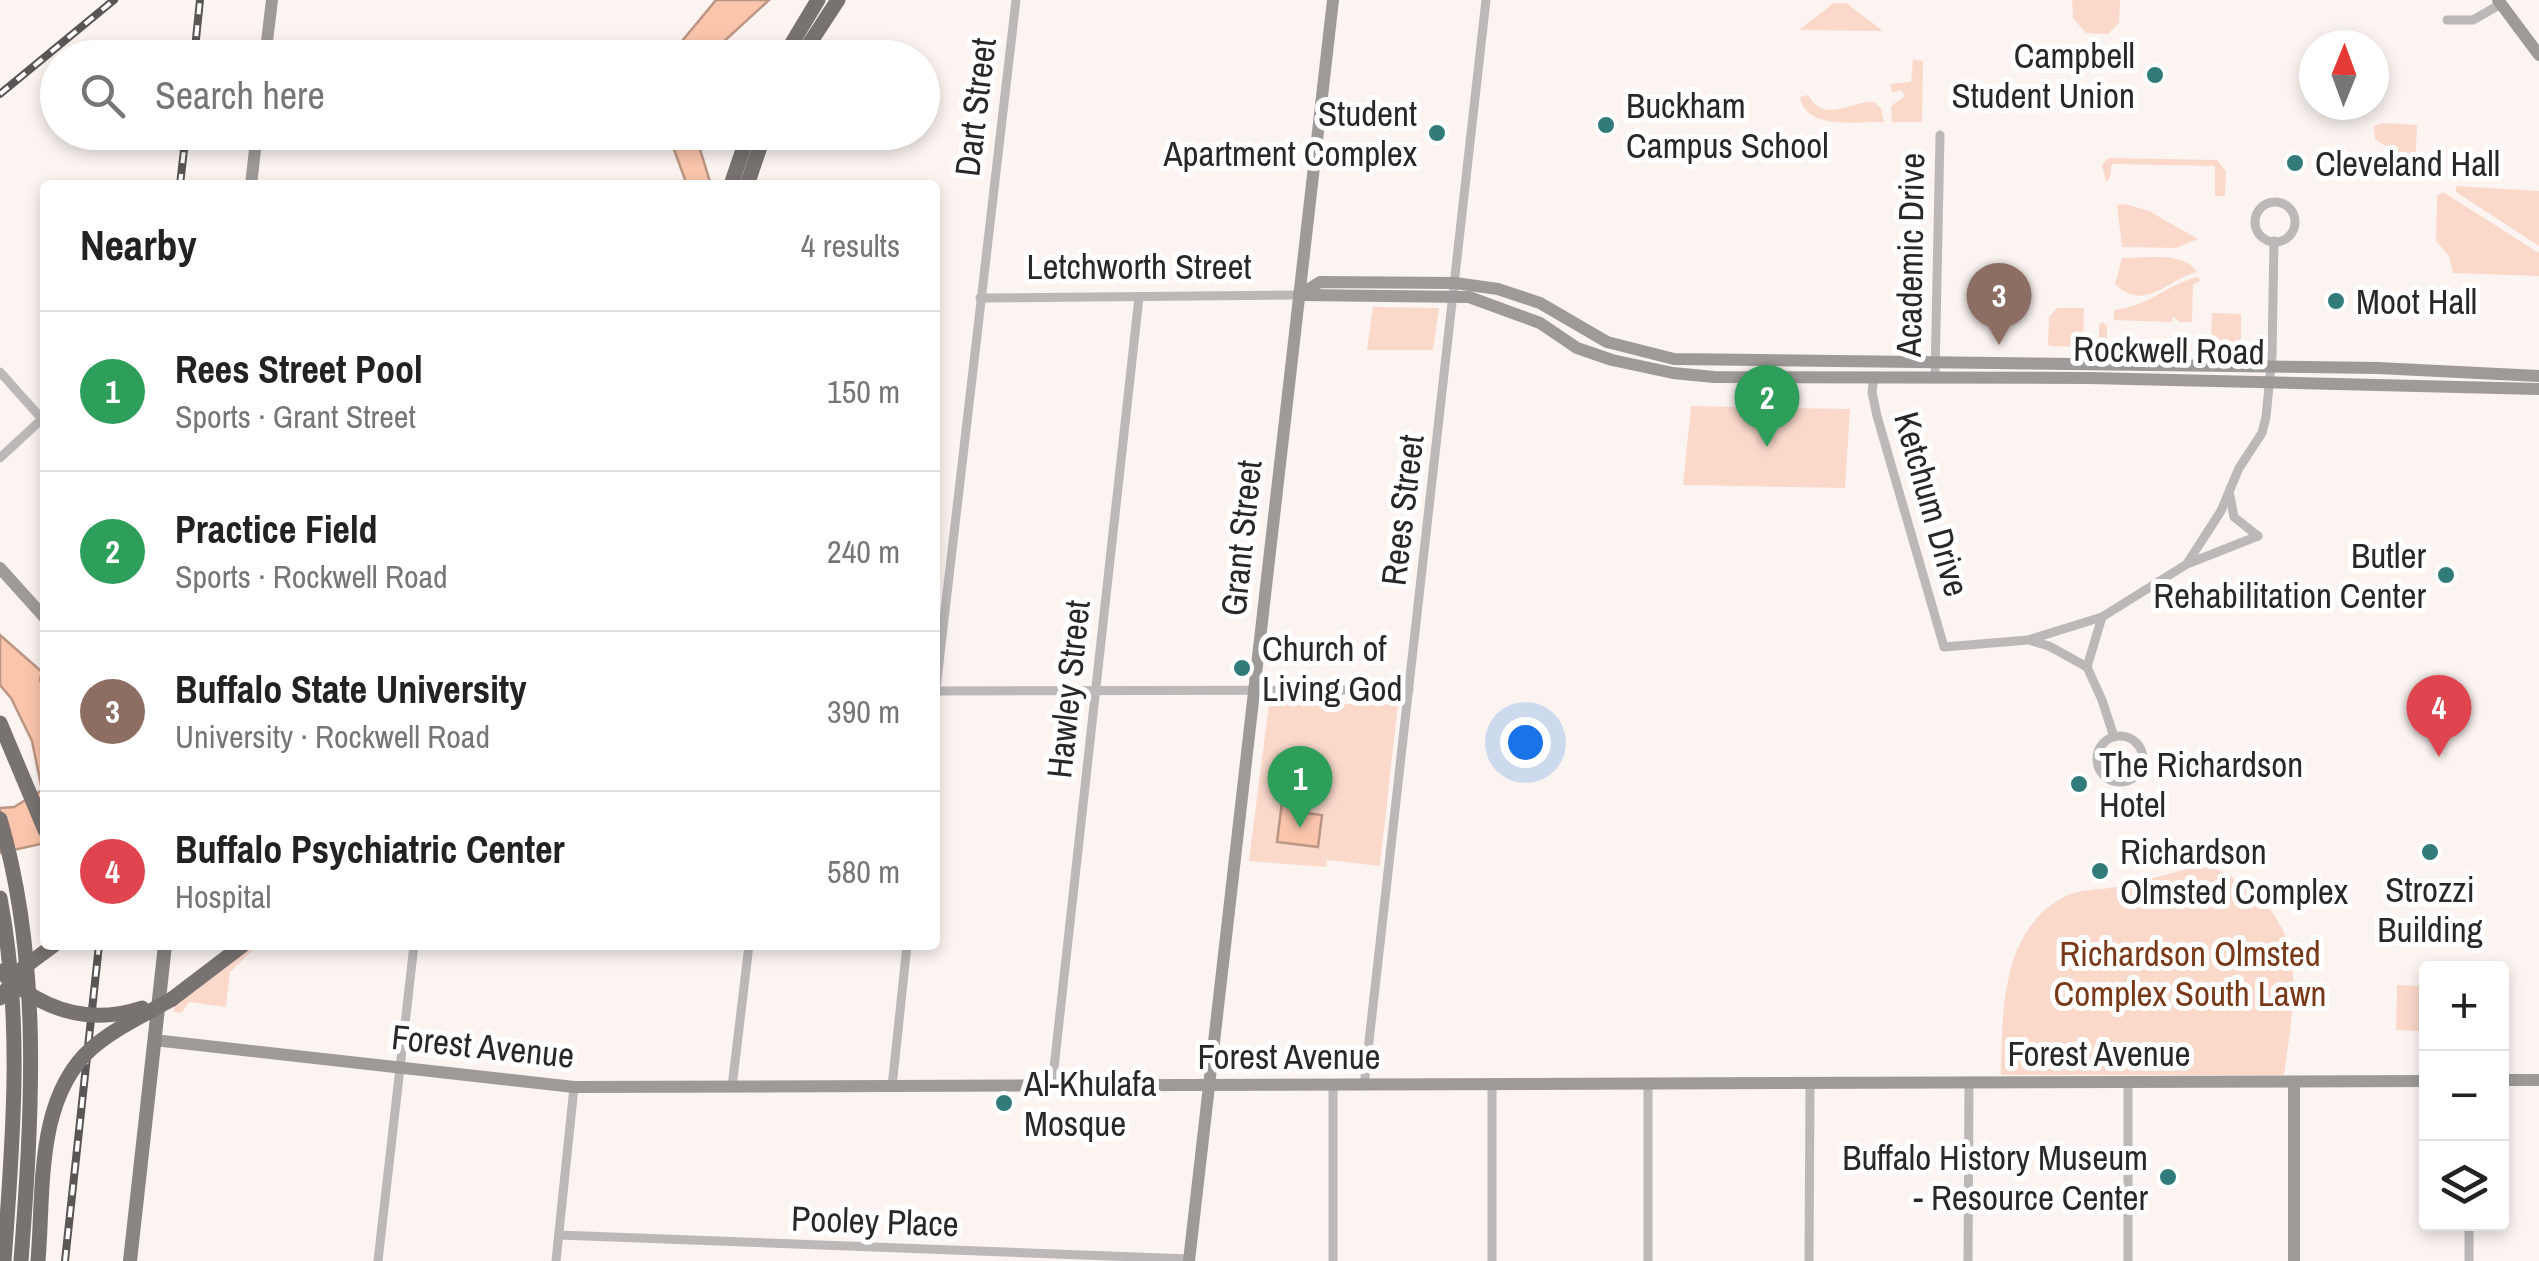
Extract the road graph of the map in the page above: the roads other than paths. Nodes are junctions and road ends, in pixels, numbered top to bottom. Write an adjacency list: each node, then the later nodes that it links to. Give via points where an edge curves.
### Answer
1 (272, 0): 9 (street)
2 (818, 0): 10 (highway)
3 (838, 0): 11 (highway)
4 (1016, 0): 24 (street, Dart Street)
5 (1333, 0): 22 (street, Grant Street)
6 (1486, 0): 21 (street, Rees Street)
7 (2500, 2): 8 (street, via 2473,20); 12 (street)
8 (2447, 20)
9 (267, 40)
10 (794, 40)
11 (812, 40)
12 (2539, 55)
13 (1940, 135): 26 (street, Academic Drive)
14 (255, 150): 17 (street)
15 (743, 150): 18 (highway)
16 (759, 150): 19 (highway)
17 (252, 180)
18 (733, 180)
19 (750, 180)
20 (2274, 241): 20 (street, via 2290,236 2295,224 2289,207 2276,202 2264,206 2256,222 2260,234); 25 (street)
21 (1454, 289): 22 (street, Letchworth Street); 26 (street, Rockwell Road, via 1498,289 1540,303 1607,342 1674,359); 28 (street, Rockwell Road, via 1540,323 1578,348 1673,373); 44 (street, Rees Street)
22 (1298, 295): 23 (street, Letchworth Street); 43 (street, Grant Street)
23 (1139, 297): 24 (street, Letchworth Street); 45 (street, Hawley Street)
24 (980, 298): 41 (street, Dart Street)
25 (2270, 367): 26 (street, Rockwell Road); 29 (street, Rockwell Road); 30 (street)
26 (1935, 369): 28 (street, Rockwell Road); 30 (street, Rockwell Road)
27 (0, 372): 32 (street)
28 (1874, 376): 40 (street, Ketchum Drive, via 1878,416 1944,646)
29 (2539, 376)
30 (2269, 382): 31 (street, Rockwell Road); 35 (street, via 2262,433)
31 (2539, 389)
32 (40, 417)
33 (40, 421): 34 (street)
34 (0, 458)
35 (2230, 492): 36 (street); 36 (street, via 2234,517 2258,536)
36 (2186, 564): 39 (street)
37 (0, 568): 38 (street)
38 (40, 612)
39 (2102, 616): 40 (street); 42 (street)
40 (2028, 640): 42 (street)
41 (940, 649)
42 (2088, 667): 48 (street)
43 (1254, 690): 44 (street); 45 (street); 74 (street, Grant Street)
44 (1409, 690): 76 (street, Rees Street)
45 (1095, 692): 46 (street); 73 (street, Hawley Street)
46 (940, 693)
47 (2, 725): 49 (highway)
48 (2114, 737): 48 (street, via 2098,751 2098,766 2106,778 2127,782 2140,772 2141,749 2130,738)
49 (40, 818)
50 (0, 819): 83 (highway, via 23,929 31,1046)
51 (0, 898): 82 (highway, via 15,1066)
52 (47, 950): 59 (highway, bridge)
53 (165, 950): 61 (main road)
54 (236, 950): 60 (highway)
55 (413, 950): 62 (street)
56 (748, 950): 78 (street)
57 (907, 950): 72 (street)
58 (0, 971): 60 (highway, bridge, via 35,1000 81,1015 124,1014)
59 (0, 998)
60 (172, 999): 84 (highway, bridge, via 92,1047 59,1090 49,1130)
61 (154, 1040): 62 (street, Forest Avenue); 85 (main road)
62 (400, 1067): 77 (street, Forest Avenue); 86 (street)
63 (2509, 1080): 64 (street)
64 (2539, 1080)
65 (2419, 1081): 67 (street, Forest Avenue)
66 (1810, 1083): 68 (street, Forest Avenue); 69 (street, Forest Avenue); 91 (street)
67 (2294, 1083): 70 (street, Forest Avenue); 94 (street)
68 (1648, 1084): 71 (street, Forest Avenue); 90 (street)
69 (1968, 1084): 70 (street, Forest Avenue); 92 (street)
70 (2128, 1084): 93 (street)
71 (1492, 1085): 76 (street, Forest Avenue); 89 (street)
72 (892, 1086): 73 (street, Forest Avenue); 78 (street, Forest Avenue)
73 (1052, 1086): 74 (street, Forest Avenue)
74 (1209, 1086): 75 (street, Forest Avenue); 81 (street, Grant Street)
75 (1333, 1086): 76 (street, Forest Avenue); 88 (street)
76 (1364, 1086)
77 (574, 1087): 78 (street, Forest Avenue); 80 (street)
78 (732, 1087)
79 (2470, 1231): 95 (street)
80 (559, 1235): 81 (street, Pooley Place); 87 (street)
81 (1189, 1260)
82 (4, 1261)
83 (21, 1261)
84 (38, 1261)
85 (130, 1261)
86 (378, 1261)
87 (556, 1261)
88 (1333, 1261)
89 (1492, 1261)
90 (1648, 1261)
91 (1809, 1261)
92 (1968, 1261)
93 (2128, 1261)
94 (2294, 1261)
95 (2469, 1261)

